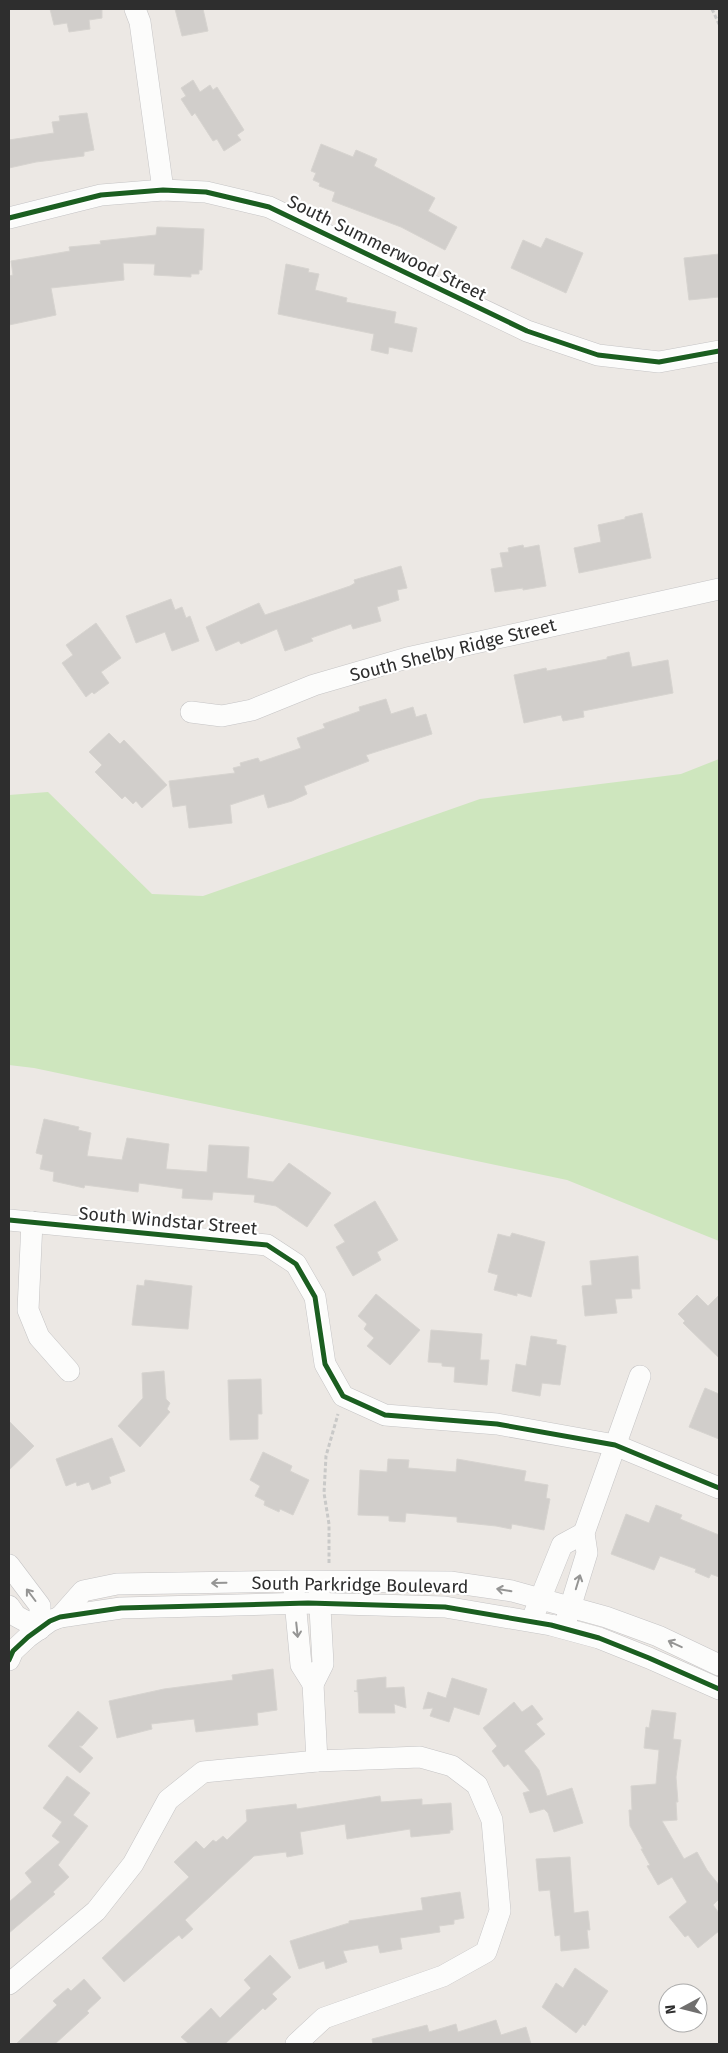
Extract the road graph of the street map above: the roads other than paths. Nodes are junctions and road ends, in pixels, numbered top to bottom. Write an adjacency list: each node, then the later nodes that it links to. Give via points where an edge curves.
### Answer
1 (135, 9): 2 (street, via 140,22)
2 (163, 190): 3 (street, South Summerwood Street, via 101,195); 4 (street, South Summerwood Street, via 206,192 269,207 527,331 598,355 659,362)
3 (9, 218)
4 (719, 351)
5 (719, 589): 6 (street, South Shelby Ridge Street, via 408,658 314,685 252,710 222,716)
6 (191, 712)
7 (9, 1220): 8 (street, South Windstar Street)
8 (32, 1222): 9 (street, via 28,1310 39,1337); 11 (street, South Windstar Street, via 267,1245 296,1264 315,1297 325,1364 343,1396 385,1415 497,1424)
9 (69, 1371)
10 (640, 1376): 11 (street)
11 (615, 1445): 12 (street); 13 (street)
12 (719, 1488)
13 (584, 1533): 17 (street, via 562,1545); 21 (street, one-way to 13, via 587,1553)
14 (9, 1565): 25 (street, one-way to 14, via 40,1606)
15 (293, 1581): 16 (street, South Parkridge Boulevard); 18 (street); 22 (street, South Parkridge Boulevard, one-way to 22, via 118,1584 83,1591)
16 (323, 1581): 17 (street, South Parkridge Boulevard, one-way to 16, via 512,1591 450,1582); 19 (street)
17 (540, 1599): 21 (street, South Parkridge Boulevard); 23 (street)
18 (295, 1604): 19 (street, South Parkridge Boulevard); 22 (street, South Parkridge Boulevard, via 121,1608); 28 (street, one-way to 28, via 301,1665)
19 (320, 1604): 23 (street, South Parkridge Boulevard, via 445,1607); 28 (street, via 323,1664)
20 (9, 1606): 25 (street, via 16,1616)
21 (571, 1607): 24 (street); 27 (street, South Parkridge Boulevard, one-way to 21, via 658,1636)
22 (60, 1617): 25 (street, South Parkridge Boulevard)
23 (532, 1621): 24 (street, South Parkridge Boulevard)
24 (563, 1628): 29 (street, South Parkridge Boulevard, via 624,1648)
25 (40, 1629): 26 (street, South Parkridge Boulevard, via 13,1651)
26 (9, 1660)
27 (719, 1665)
28 (313, 1684): 30 (street)
29 (719, 1689)
30 (318, 1761): 31 (street, via 203,1772 168,1800 133,1864 96,1911); 32 (street, via 420,1757 452,1766 477,1785 492,1820 500,1911 486,1952 443,1976 324,2018)
31 (9, 1984)
32 (296, 2044)

